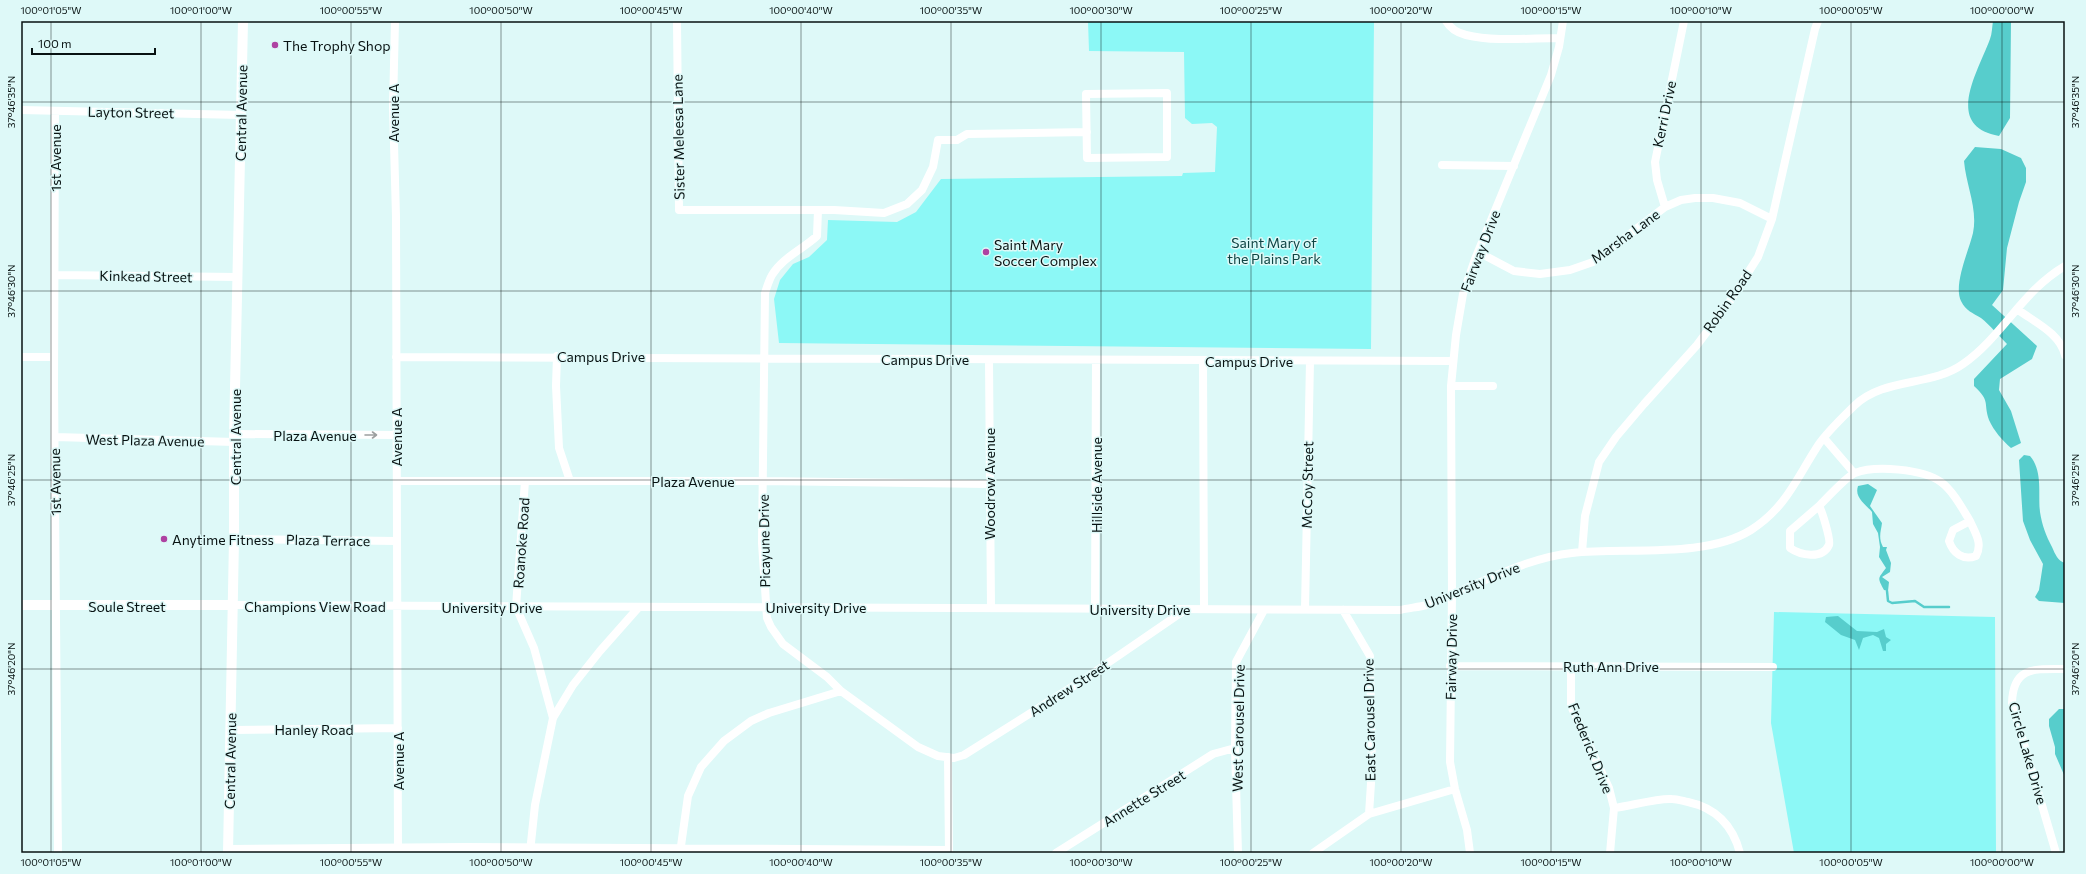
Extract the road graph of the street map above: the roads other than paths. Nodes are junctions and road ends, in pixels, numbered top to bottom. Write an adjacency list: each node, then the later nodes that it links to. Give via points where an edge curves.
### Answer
1 (243, 21): 11 (street, Central Avenue)
2 (395, 21): 24 (street, Avenue A, via 393,114)
3 (677, 21): 16 (street, Sister Meleesa Lane, via 679,210)
4 (1446, 21): 8 (street, via 1451,28 1465,35 1490,38)
5 (1563, 21): 8 (street, Fairway Drive)
6 (1684, 21): 15 (street, Kerri Drive, via 1655,162)
7 (1818, 21): 17 (street, Robin Road)
8 (1560, 38): 14 (street, Fairway Drive, via 1551,75)
9 (21, 110): 10 (street, Layton Street)
10 (55, 111): 11 (street, Layton Street); 20 (street, 1st Avenue)
11 (241, 115): 21 (street, Central Avenue)
12 (1087, 132): 12 (street, via 1086,94 1167,93 1167,157 1087,158); 16 (street, Sister Meleesa Lane, via 967,134 957,140 938,140 933,166 925,184 907,204 884,212)
13 (1442, 165): 14 (street)
14 (1514, 166): 18 (street, Fairway Drive)
15 (1665, 207): 17 (street, Marsha Lane, via 1681,200 1713,198 1740,203); 18 (street, Marsha Lane, via 1593,262 1570,270 1540,274 1514,271)
16 (818, 210): 28 (street, via 817,236 787,258 772,275 765,293)
17 (1772, 219): 50 (street, Robin Road, via 1758,257 1730,301 1697,345 1616,437 1599,462 1585,516)
18 (1478, 252): 33 (street, Fairway Drive, via 1463,294)
19 (2065, 266): 22 (street, via 2046,277)
20 (55, 275): 21 (street, Kinkead Street); 27 (street, 1st Avenue)
21 (238, 277): 38 (street, Central Avenue)
22 (2016, 309): 23 (street, via 2052,334 2062,344); 39 (street, University Drive, via 1992,338 1962,365 1934,376 1884,388 1856,404)
23 (2065, 355)
24 (396, 356): 25 (street, Campus Drive); 36 (street, Avenue A)
25 (557, 356): 28 (street, Campus Drive); 43 (street, via 559,448)
26 (21, 357): 27 (street)
27 (54, 357): 37 (street, 1st Avenue)
28 (763, 358): 29 (street, Campus Drive); 44 (street, Picayune Drive)
29 (989, 360): 30 (street, Campus Drive); 45 (street, Woodrow Avenue)
30 (1096, 361): 31 (street, Campus Drive); 60 (street, Hillside Avenue)
31 (1203, 361): 32 (street, Campus Drive); 61 (street)
32 (1310, 361): 33 (street, Campus Drive); 62 (street, McCoy Street)
33 (1453, 361): 34 (street, Fairway Drive)
34 (1451, 386): 35 (street); 51 (street, Fairway Drive)
35 (1493, 386)
36 (396, 435): 38 (street, Plaza Avenue, one-way to 36); 41 (street, Avenue A)
37 (55, 437): 38 (street, West Plaza Avenue); 54 (street, 1st Avenue)
38 (234, 438): 48 (street, Central Avenue)
39 (1824, 438): 40 (street); 50 (street, University Drive, via 1800,479 1778,508 1750,531 1721,542 1690,548)
40 (1854, 473): 46 (street); 47 (street, via 1884,469 1926,474 1941,482)
41 (397, 481): 42 (street, Plaza Avenue); 49 (street, Avenue A)
42 (525, 481): 43 (street, Plaza Avenue); 56 (street, Roanoke Road)
43 (570, 481): 44 (street, Plaza Avenue)
44 (763, 481): 45 (street, Plaza Avenue); 57 (street, Picayune Drive)
45 (989, 484): 59 (street, Woodrow Avenue)
46 (1819, 506): 46 (street, via 1790,531 1790,548 1798,553 1812,555 1823,551 1829,545 1830,538)
47 (1970, 521): 47 (street, via 1953,530 1949,541 1960,556 1970,558 1976,556 1979,550 1979,541)
48 (234, 539): 49 (street, Plaza Terrace); 53 (street, Central Avenue)
49 (397, 540): 55 (street, Avenue A)
50 (1582, 552): 51 (street, University Drive, via 1529,563)
51 (1452, 594): 65 (street, University Drive, via 1428,605 1400,610); 66 (street, Fairway Drive)
52 (21, 605): 54 (street, Soule Street)
53 (232, 605): 54 (street, Soule Street); 55 (street, Champions View Road); 73 (street, Central Avenue)
54 (55, 606): 85 (street, 1st Avenue)
55 (397, 606): 56 (street, University Drive); 72 (street, Avenue A)
56 (516, 607): 58 (street, University Drive); 71 (street, Roanoke Road, via 534,648)
57 (765, 607): 58 (street, University Drive); 59 (street, University Drive); 70 (street, Picayune Drive, via 771,627 783,644 827,677)
58 (638, 608): 71 (street, Roanoke Road, via 572,685)
59 (991, 608): 60 (street, University Drive)
60 (1096, 609): 63 (street, University Drive)
61 (1204, 609): 63 (street, University Drive); 64 (street, University Drive)
62 (1305, 609): 64 (street, University Drive); 65 (street, University Drive)
63 (1185, 610): 75 (street, Andrew Street, via 1083,680 964,755)
64 (1264, 610): 74 (street, West Carousel Drive, via 1236,662)
65 (1343, 610): 78 (street, East Carousel Drive, via 1370,656 1372,768)
66 (1450, 666): 67 (street, Ruth Ann Drive); 76 (street, Fairway Drive, via 1450,762)
67 (1571, 666): 68 (street, Ruth Ann Drive); 77 (street, Frederick Drive, via 1571,706 1609,788)
68 (1773, 667)
69 (2065, 669): 92 (street, Circle Lake Drive, via 2035,669 2024,673 2012,692 2012,703)
70 (841, 691): 75 (street, Picayune Drive, via 918,747 938,756); 82 (street, via 769,713 751,721 724,741 701,767 688,796)
71 (553, 718): 80 (street, Roanoke Road)
72 (398, 728): 73 (street, Hanley Road); 79 (street, Avenue A)
73 (231, 730): 81 (street, Central Avenue)
74 (1235, 748): 86 (street, Annette Street, via 1213,754); 87 (street, West Carousel Drive)
75 (948, 757): 84 (street)
76 (1455, 789): 78 (street); 89 (street, Fairway Drive, via 1467,830)
77 (1614, 808): 90 (street, Frederick Drive); 91 (street, via 1673,799 1695,804 1714,812 1729,826)
78 (1369, 814): 88 (street)
79 (398, 850): 80 (street); 81 (street)
80 (530, 850): 82 (street)
81 (228, 851)
82 (680, 851): 83 (street)
83 (814, 851): 84 (street)
84 (949, 852)
85 (58, 853)
86 (1056, 853)
87 (1238, 853)
88 (1314, 853)
89 (1470, 853)
90 (1610, 853)
91 (1740, 853)
92 (2056, 853)

